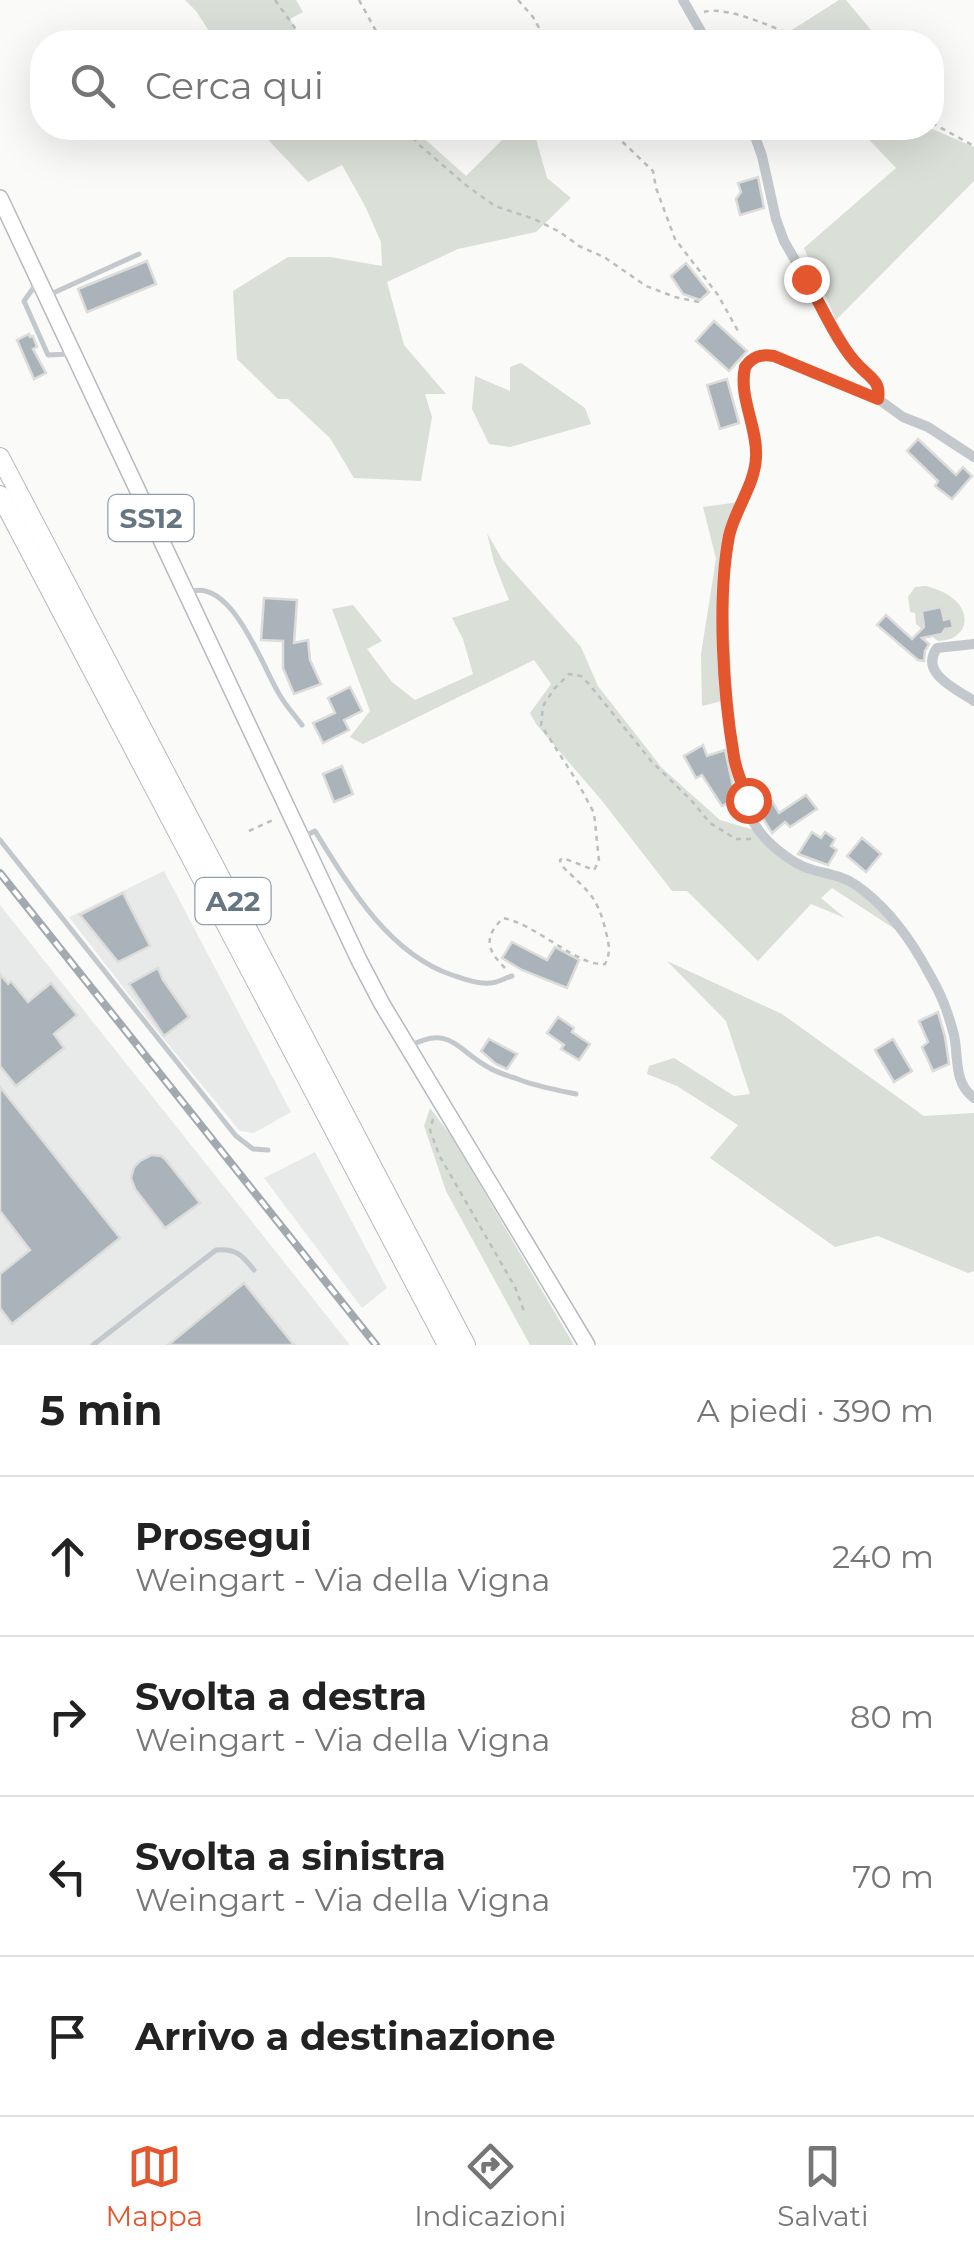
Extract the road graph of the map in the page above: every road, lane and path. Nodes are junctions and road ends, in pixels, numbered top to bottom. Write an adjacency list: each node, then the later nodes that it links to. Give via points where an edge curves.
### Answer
1 (276, 0): 6 (path)
2 (359, 0): 7 (path)
3 (518, 0): 8 (path)
4 (683, 0): 5 (street)
5 (693, 17): 9 (street); 10 (path, via 712,10 732,13)
6 (297, 30)
7 (375, 30)
8 (540, 30)
9 (700, 30)
10 (777, 30)
11 (944, 130): 15 (path)
12 (415, 140): 19 (path, via 495,206 560,232 646,286)
13 (621, 140): 20 (path, via 653,171 675,239)
14 (756, 140): 22 (street, via 784,240 851,357 877,383)
15 (974, 146)
16 (0, 198): 18 (main road, SS12)
17 (139, 254): 18 (lane)
18 (43, 288): 21 (main road, SS12); 21 (lane, via 24,301 48,355)
19 (703, 303)
20 (738, 331)
21 (74, 354): 26 (main road, SS12)
22 (878, 399): 24 (street); 32 (street, via 774,356 756,357 745,367 757,454 728,540 723,608 734,760)
23 (0, 457): 45 (highway, A22)
24 (974, 457)
25 (0, 495): 44 (highway, A22)
26 (186, 593): 29 (lane, via 214,592 233,611); 30 (main road, SS12)
27 (974, 644): 28 (street, via 937,648 930,663)
28 (974, 702)
29 (302, 725)
30 (289, 813): 31 (path); 33 (main road, SS12)
31 (249, 831)
32 (760, 832): 35 (path, via 736,839 710,824 582,676 570,674 543,706 541,725 594,812 598,861 594,870 560,860 597,902 610,954 605,964 590,964 503,918 490,953); 38 (street, via 787,856 854,884 886,911 942,998 960,1082)
33 (301, 838): 35 (lane, via 315,831 378,922 434,969 492,984); 36 (main road, SS12)
34 (0, 840): 40 (lane, via 236,1136 253,1149)
35 (512, 976)
36 (408, 1047): 37 (lane, via 426,1037 444,1038 518,1080); 39 (main road, SS12)
37 (576, 1094)
38 (974, 1098)
39 (444, 1106): 42 (path, via 430,1130 439,1155); 46 (main road, SS12)
40 (268, 1150)
41 (254, 1270): 43 (lane, via 230,1249 216,1250)
42 (524, 1310)
43 (92, 1345)
44 (447, 1345)
45 (466, 1345)
46 (587, 1345)

